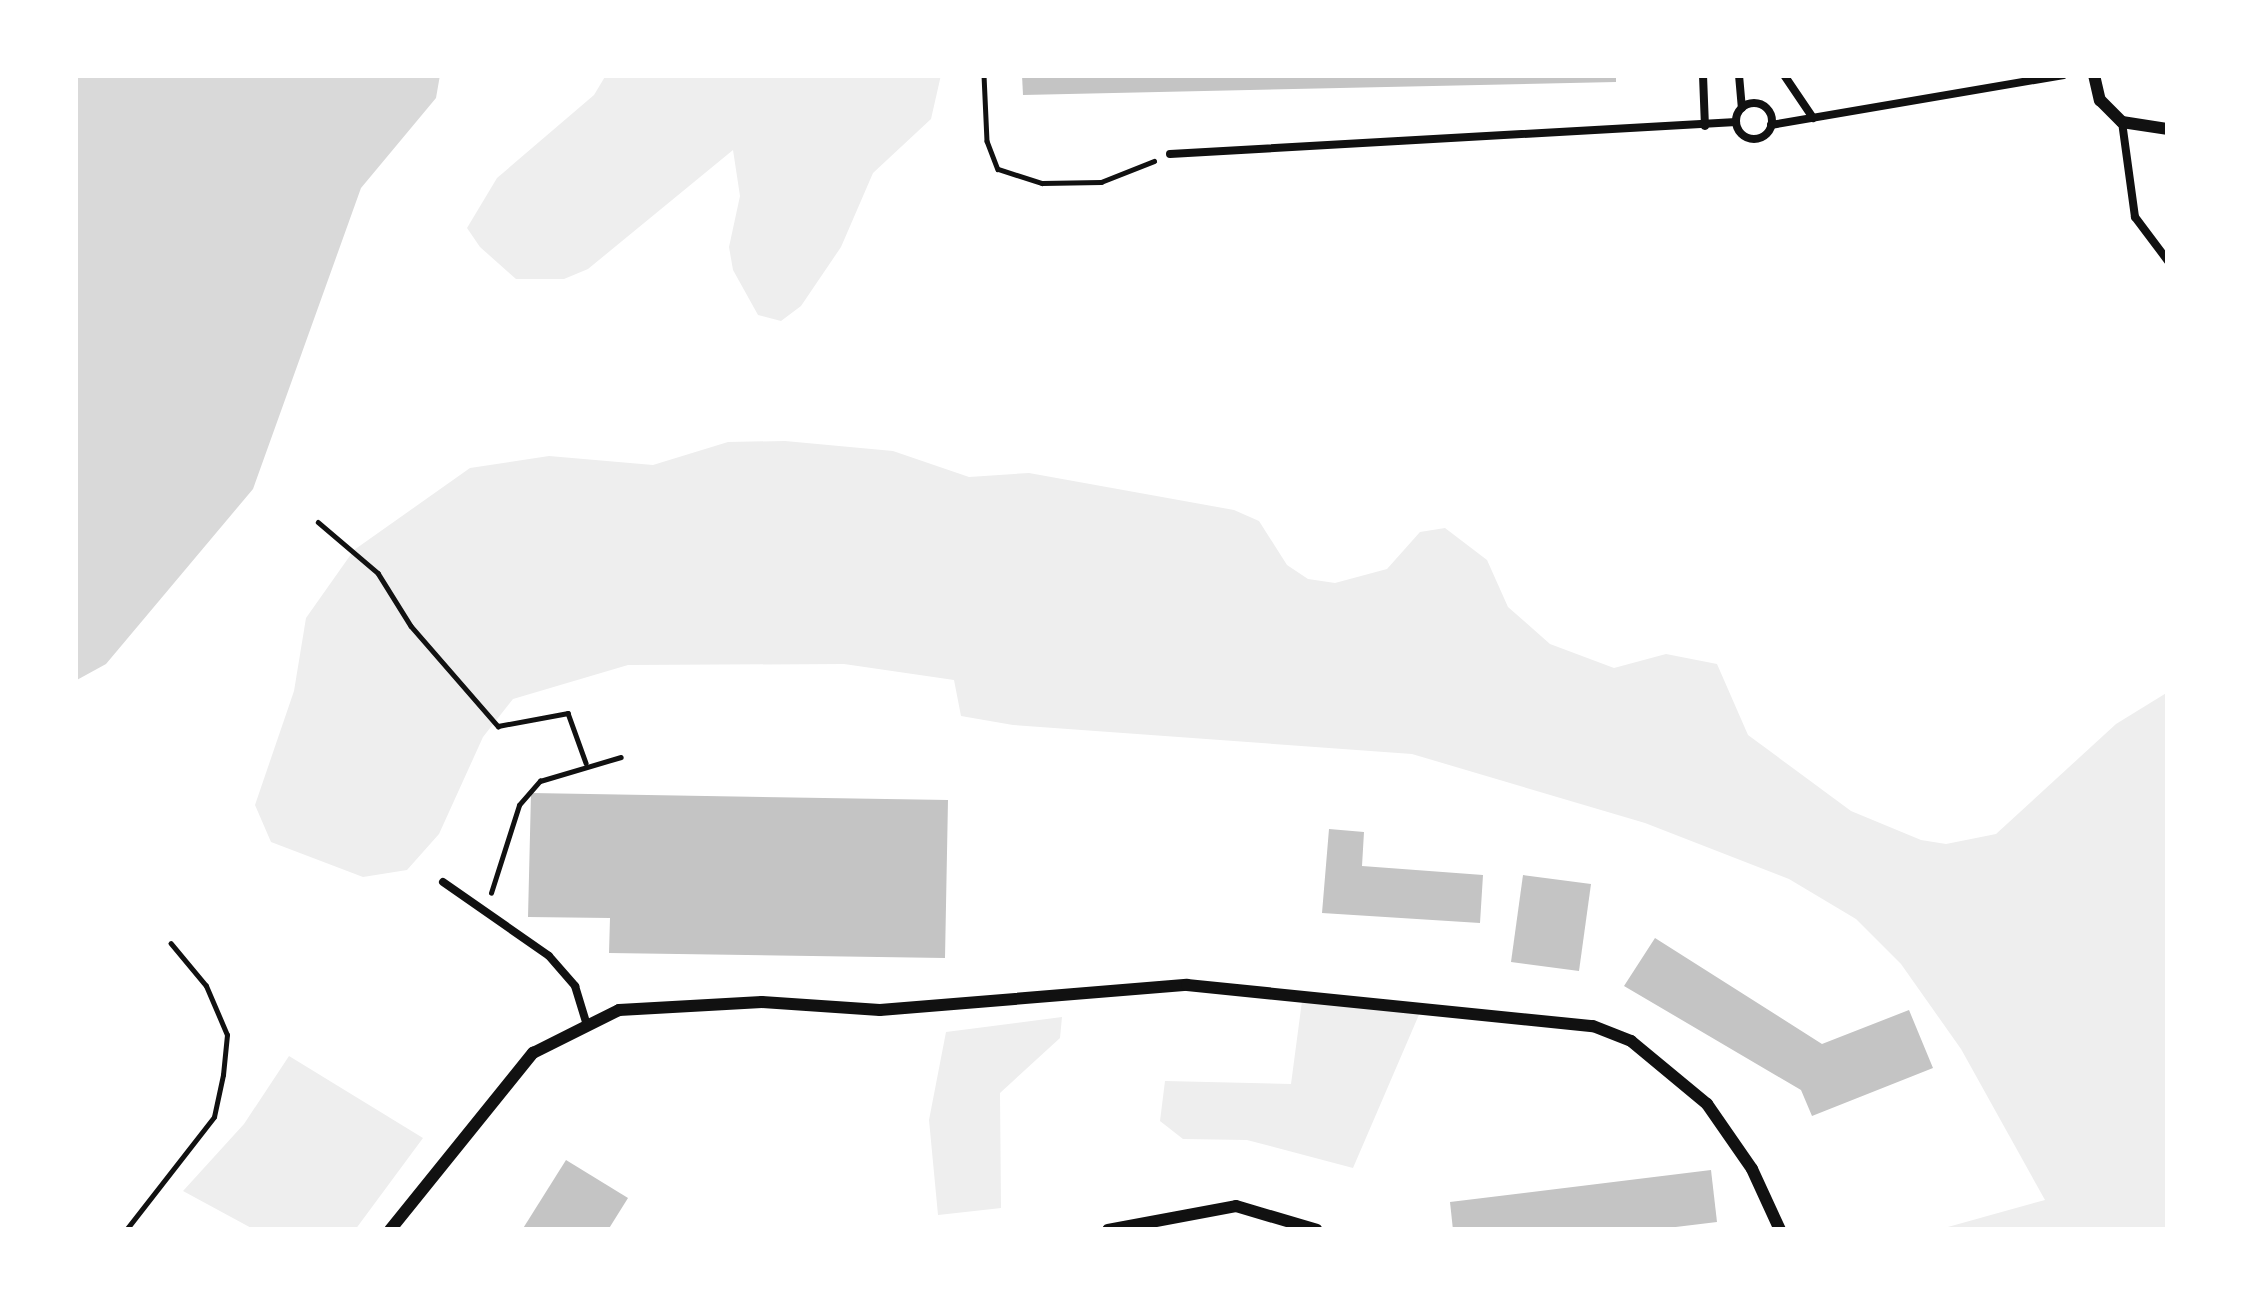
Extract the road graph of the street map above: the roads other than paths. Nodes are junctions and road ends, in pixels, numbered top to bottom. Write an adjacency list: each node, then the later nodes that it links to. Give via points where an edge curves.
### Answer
1 (1703, 75): 11 (lane)
2 (1738, 75): 6 (lane)
3 (1784, 75): 7 (lane)
4 (2064, 75): 7 (lane)
5 (2094, 75): 9 (street, via 2100,100)
6 (1742, 108): 8 (lane); 10 (lane, via 1763,106)
7 (1813, 118): 10 (lane)
8 (1736, 122): 10 (lane, via 1752,139); 11 (lane)
9 (2122, 122): 12 (street); 14 (lane, via 2134,217)
10 (1772, 125)
11 (1705, 126): 13 (lane)
12 (2168, 129)
13 (1170, 154)
14 (2168, 261)
15 (443, 882): 16 (lane, via 549,956 575,986)
16 (586, 1022): 17 (street, via 532,1053); 20 (street, via 648,1004 880,1010 1187,986 1593,1026 1631,1042 1707,1105 1752,1169)
17 (390, 1230)
18 (1108, 1230): 19 (street, via 1236,1206)
19 (1317, 1230)
20 (1780, 1230)

